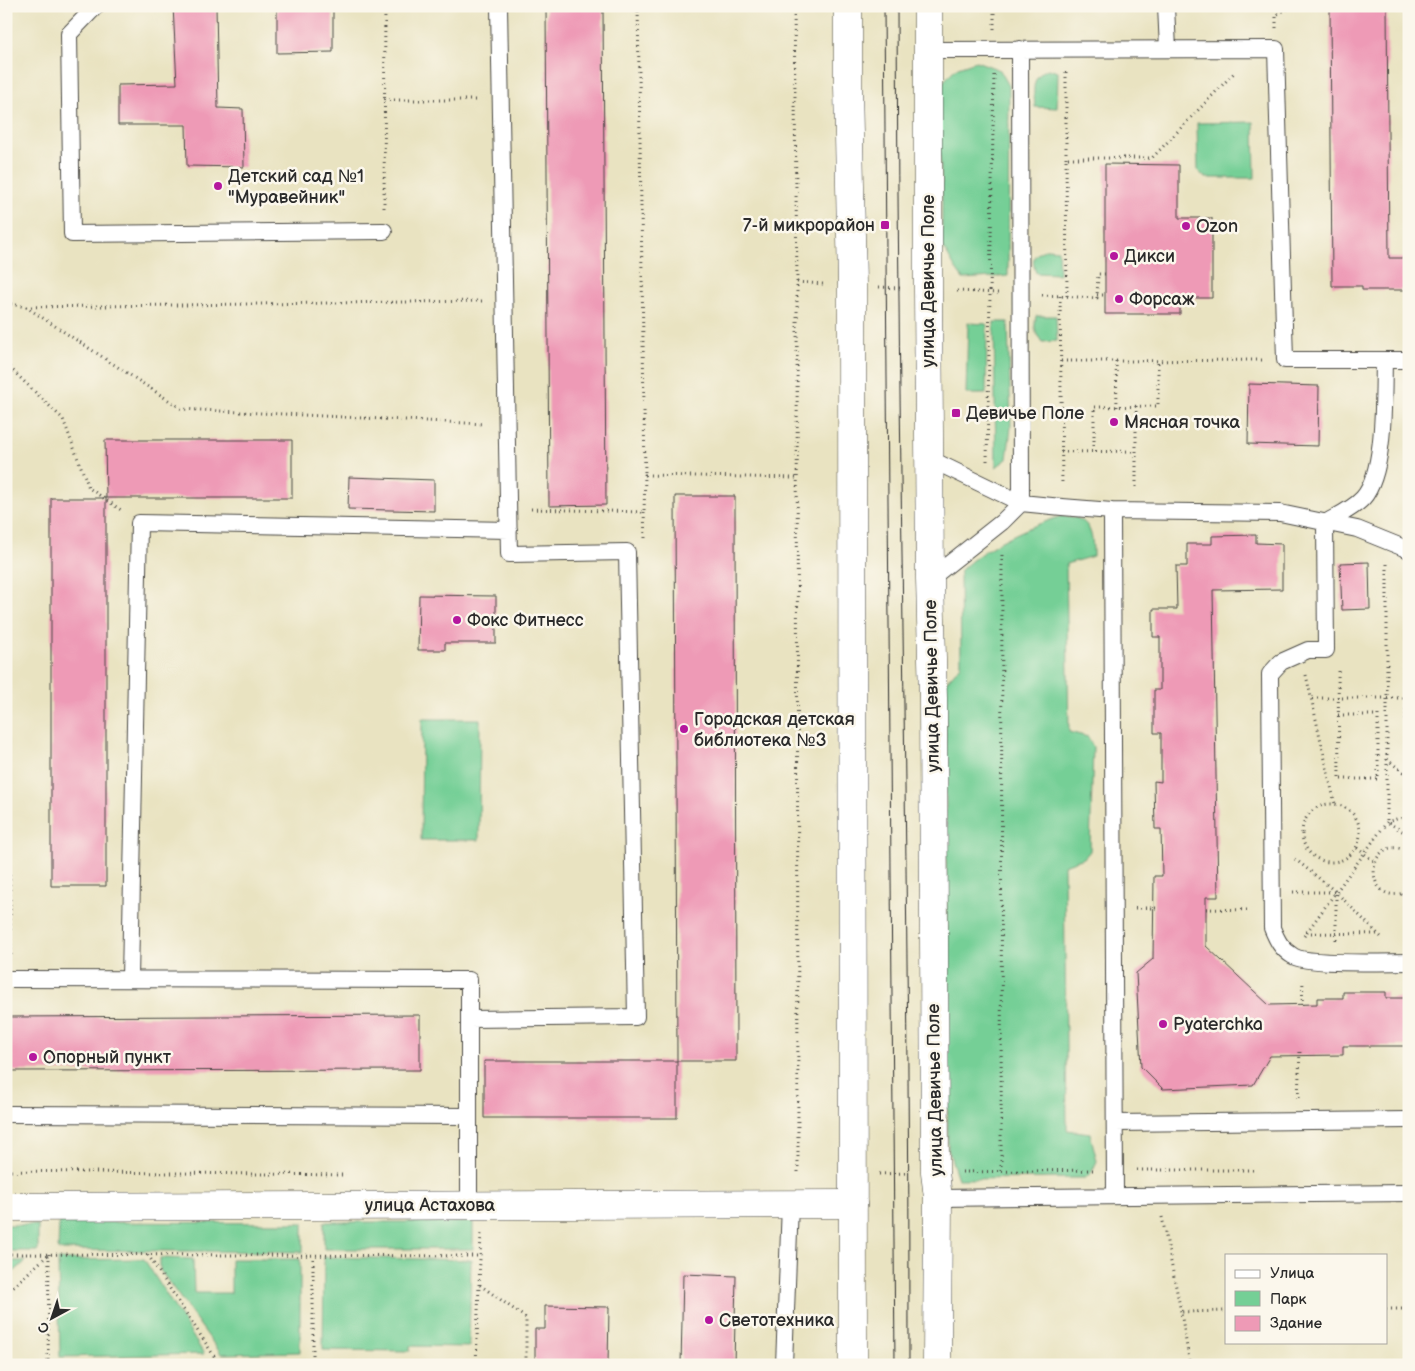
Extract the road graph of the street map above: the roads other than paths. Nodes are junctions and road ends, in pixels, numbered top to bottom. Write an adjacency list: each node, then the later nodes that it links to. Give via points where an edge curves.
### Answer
1 (96, 6): 9 (lane, via 69,34 72,234)
2 (499, 6): 16 (lane)
3 (848, 6): 31 (main road, via 852,285)
4 (928, 6): 8 (main road, улица Девичье Поле)
5 (1166, 6): 7 (lane)
6 (1020, 49): 7 (lane); 8 (lane); 13 (lane)
7 (1168, 49): 10 (lane, via 1276,49 1284,360)
8 (928, 50): 12 (main road, улица Девичье Поле)
9 (384, 231)
10 (1384, 360): 11 (lane); 15 (lane, via 1382,431 1377,470 1364,497)
11 (1409, 360)
12 (930, 459): 13 (lane); 18 (main road, улица Девичье Поле)
13 (1021, 502): 14 (lane); 18 (lane, via 1002,522)
14 (1112, 511): 15 (lane, via 1280,513); 26 (lane)
15 (1324, 523): 17 (lane, via 1357,529); 19 (lane, via 1326,650 1308,650 1281,662 1270,674 1272,928 1279,944 1294,957 1310,961)
16 (509, 530): 21 (lane, via 139,523); 22 (lane, via 510,554 627,552 636,1017)
17 (1409, 550)
18 (930, 579): 27 (main road, улица Девичье Поле)
19 (1409, 962)
20 (9, 978): 21 (lane)
21 (130, 979): 22 (lane, via 469,980)
22 (469, 1019): 24 (lane)
23 (6, 1114): 24 (lane)
24 (469, 1116): 32 (lane)
25 (1409, 1120): 26 (lane)
26 (1115, 1123): 29 (lane)
27 (936, 1185): 29 (lane); 36 (main road, улица Девичье Поле)
28 (1409, 1193): 29 (lane)
29 (1115, 1196)
30 (795, 1204): 31 (main road, улица Астахова); 32 (main road, улица Астахова); 34 (lane)
31 (853, 1204): 35 (main road)
32 (475, 1205): 33 (main road, улица Астахова)
33 (6, 1207)
34 (784, 1365)
35 (853, 1365)
36 (937, 1365)

